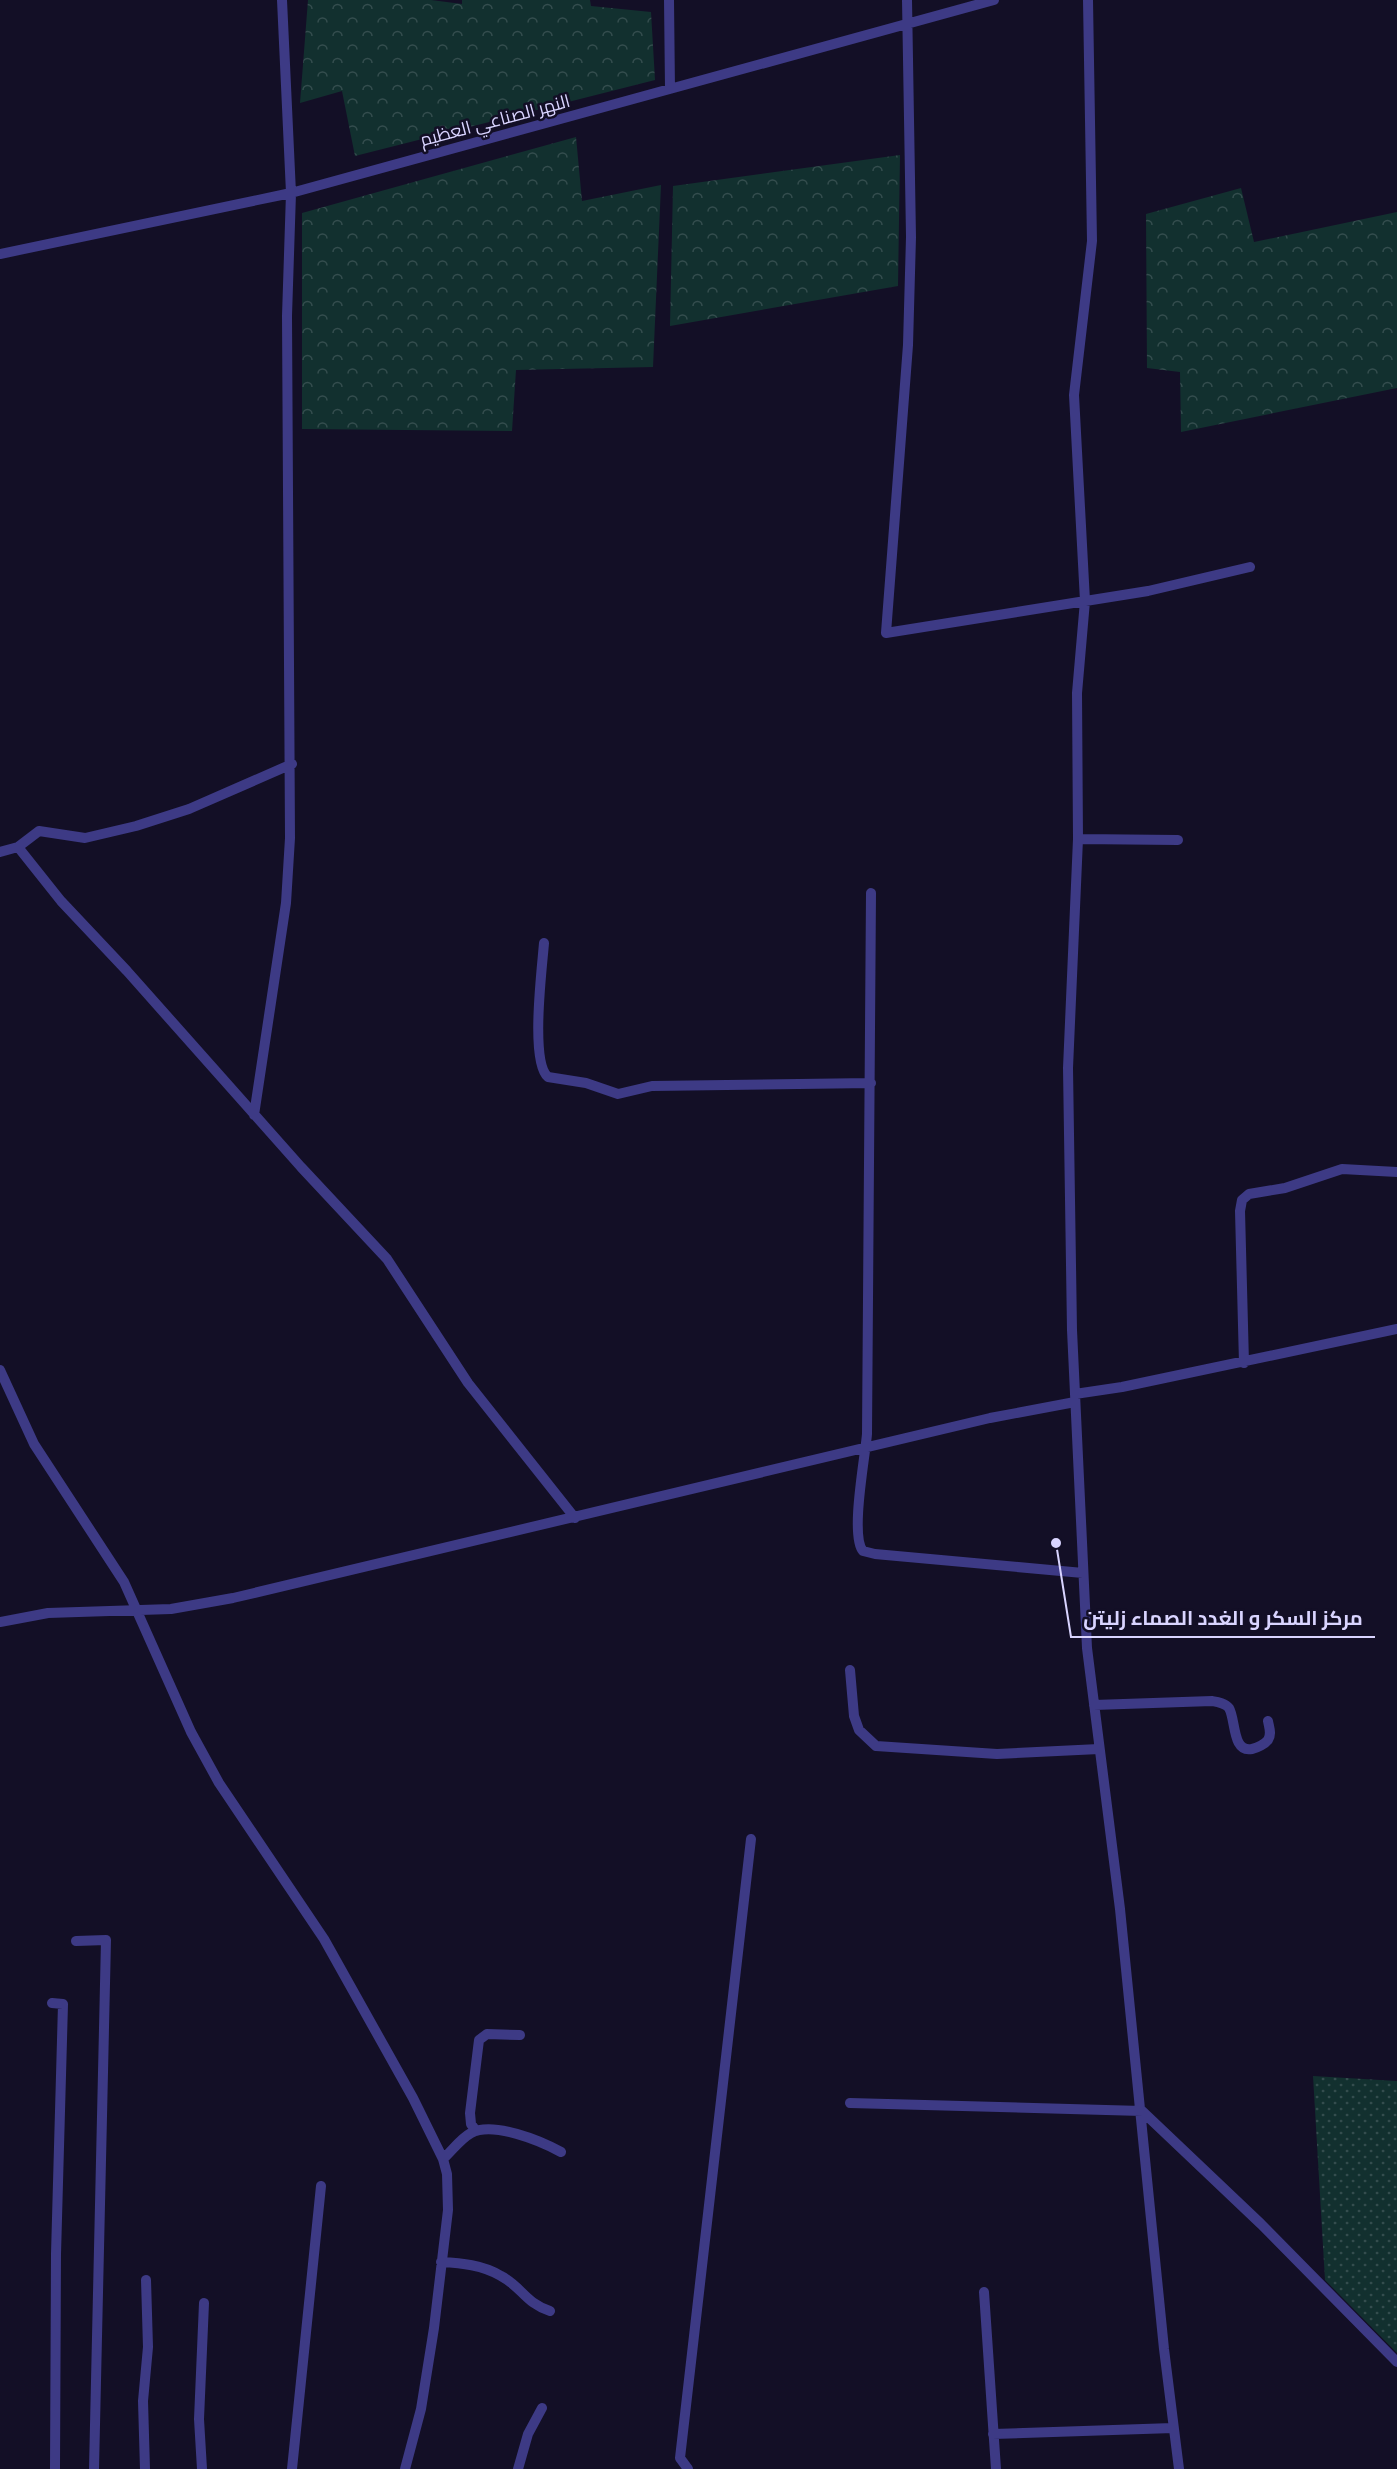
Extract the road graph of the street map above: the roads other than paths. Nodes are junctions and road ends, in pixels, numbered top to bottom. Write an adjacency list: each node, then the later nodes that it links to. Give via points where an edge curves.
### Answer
1 (282, 0): 8 (street)
2 (669, 0): 7 (street)
3 (907, 0): 6 (street)
4 (994, 0): 6 (street, النهر الصناعي العظيم)
5 (1088, 0): 11 (street, via 1092,241 1074,395)
6 (906, 24): 7 (street, النهر الصناعي العظيم); 11 (street, via 911,237 907,357 886,633)
7 (670, 89): 8 (street, النهر الصناعي العظيم)
8 (291, 193): 9 (street, النهر الصناعي العظيم); 12 (street, via 287,316)
9 (0, 255)
10 (1251, 567): 11 (street)
11 (1084, 601): 13 (street, via 1077,693)
12 (292, 764): 15 (street, via 189,809 136,826 85,837 39,831); 20 (street, via 286,903)
13 (1078, 839): 14 (street); 25 (street, via 1068,1068)
14 (1178, 840)
15 (18, 847): 16 (street); 20 (street, via 61,901)
16 (0, 852)
17 (871, 893): 19 (street)
18 (544, 943): 19 (street, via 538,1039 540,1068 548,1077 586,1083 618,1094 652,1086)
19 (871, 1083): 26 (street)
20 (254, 1115): 27 (street, via 387,1258 474,1391)
21 (1397, 1172): 23 (street, via 1342,1169 1285,1188 1249,1194 1242,1200)
22 (1397, 1329): 23 (street)
23 (1244, 1362): 25 (street)
24 (0, 1370): 29 (street, via 34,1444 124,1582)
25 (1075, 1398): 26 (street); 28 (street)
26 (866, 1449): 27 (street); 28 (street, via 856,1532 863,1551)
27 (575, 1518): 29 (street, via 233,1598)
28 (1083, 1573): 32 (street)
29 (138, 1611): 30 (street, via 48,1613); 43 (street, via 172,1694 207,1763 324,1939)
30 (0, 1622)
31 (850, 1670): 34 (street, via 854,1716 859,1730 876,1746 997,1754)
32 (1094, 1705): 33 (street, via 1222,1703 1228,1708 1240,1745 1246,1749 1268,1741); 34 (street)
33 (1268, 1721)
34 (1099, 1749): 40 (street)
35 (751, 1839): 61 (street, via 680,2452)
36 (76, 1941): 55 (street, via 106,1940)
37 (52, 2003): 54 (street, via 63,2004)
38 (520, 2035): 41 (street, via 487,2034 478,2040 470,2114)
39 (850, 2103): 40 (street)
40 (1142, 2110): 50 (street); 52 (street)
41 (476, 2131): 42 (street, via 511,2132); 43 (street)
42 (561, 2152)
43 (443, 2159): 45 (street, via 448,2210)
44 (321, 2186): 58 (street)
45 (441, 2262): 49 (street, via 467,2263 501,2275 534,2306); 59 (street, via 421,2409)
46 (146, 2280): 56 (street)
47 (984, 2292): 53 (street)
48 (204, 2303): 57 (street, via 199,2419)
49 (550, 2311)
50 (1397, 2361)
51 (542, 2408): 60 (street, via 528,2434)
52 (1173, 2428): 53 (street); 63 (street)
53 (993, 2434): 62 (street)
54 (55, 2469)
55 (94, 2469)
56 (145, 2469)
57 (202, 2469)
58 (292, 2469)
59 (405, 2469)
60 (518, 2469)
61 (688, 2469)
62 (996, 2469)
63 (1179, 2469)

